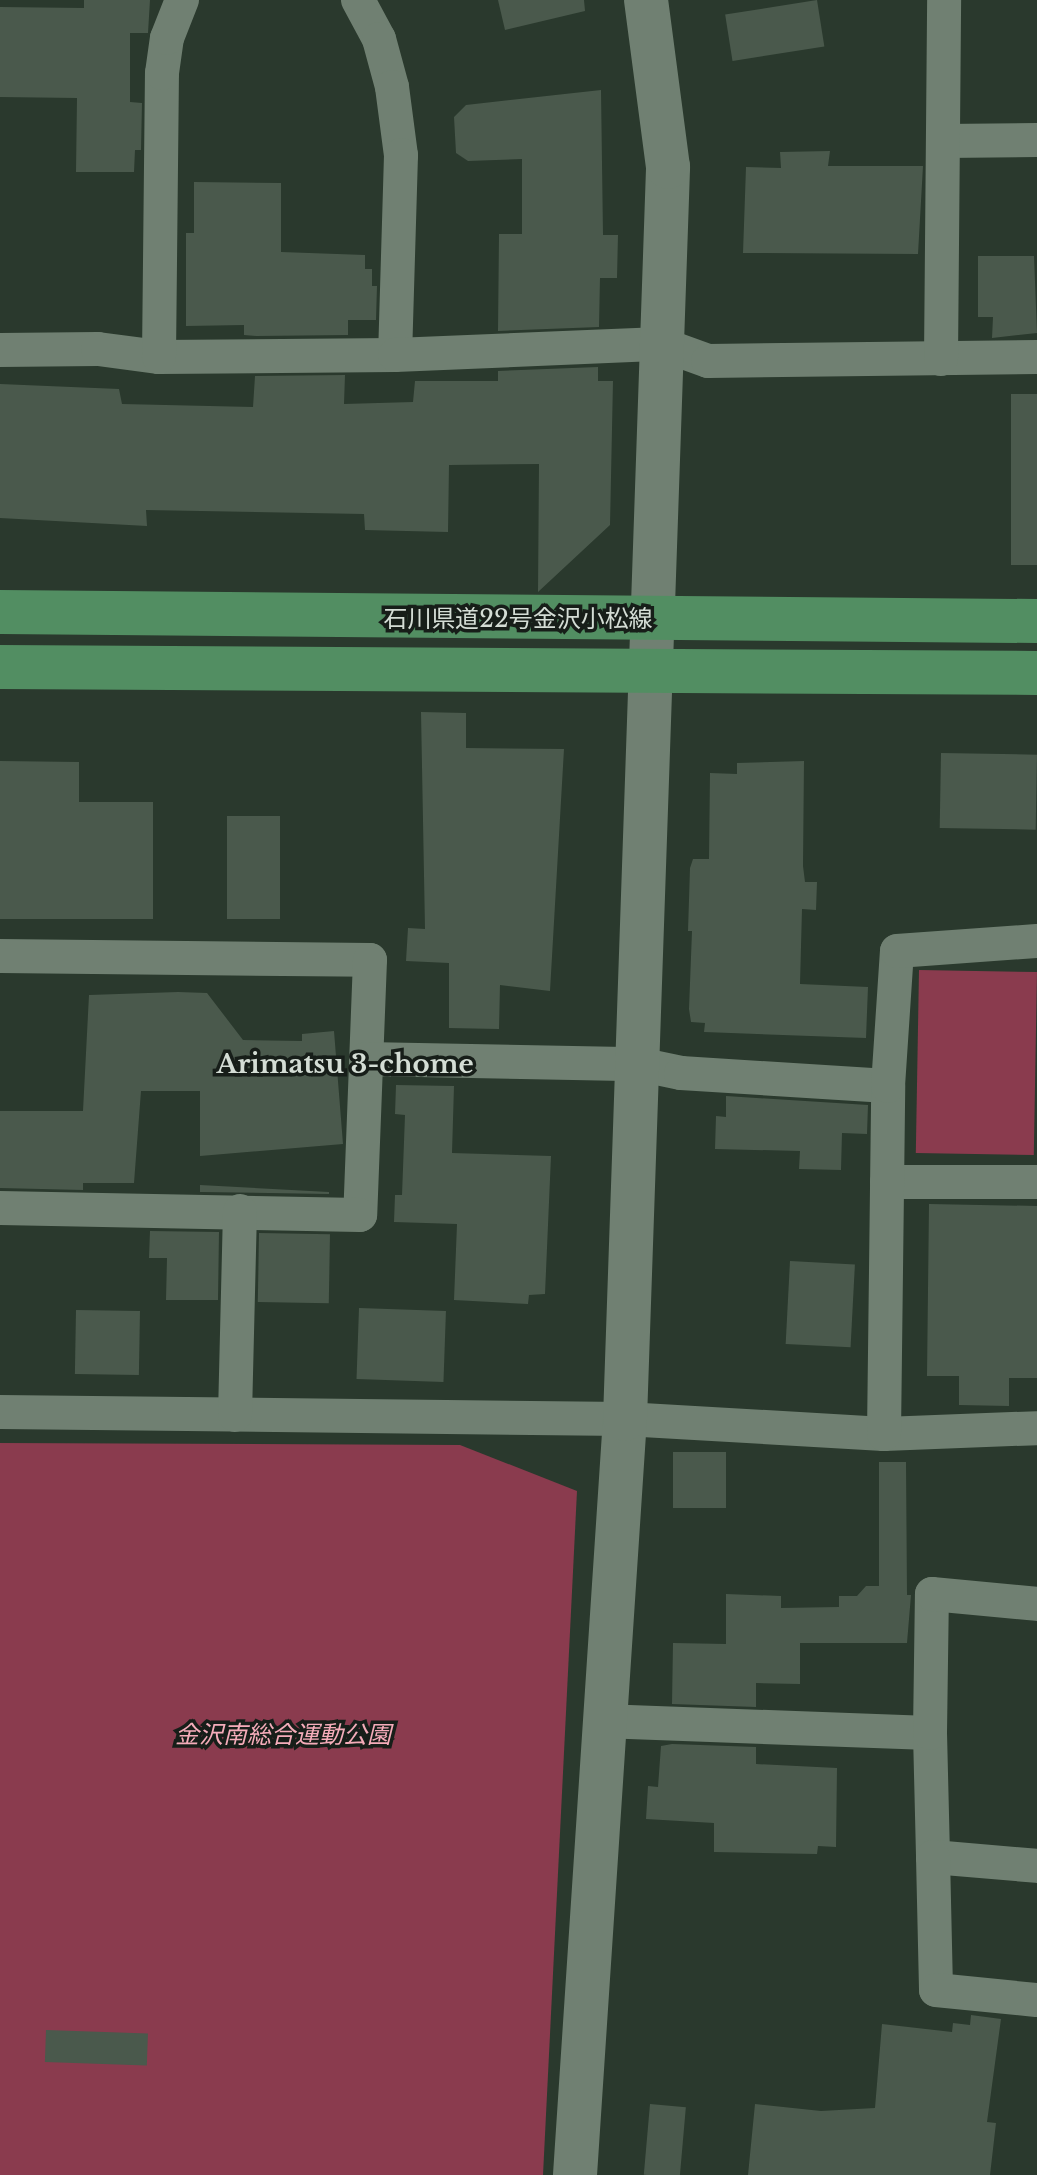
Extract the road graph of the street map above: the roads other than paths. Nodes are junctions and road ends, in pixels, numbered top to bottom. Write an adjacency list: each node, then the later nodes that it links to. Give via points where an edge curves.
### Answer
1 (182, 0): 10 (street, via 167,38 162,73)
2 (358, 0): 9 (street, via 379,39 389,75 401,155)
3 (646, 0): 7 (street, via 668,167)
4 (944, 0): 6 (street)
5 (1037, 140): 6 (street)
6 (944, 141): 12 (street)
7 (661, 344): 9 (street); 12 (street, via 708,361); 14 (street)
8 (0, 350): 10 (street, via 98,349)
9 (395, 355): 10 (street)
10 (159, 357)
11 (1037, 357): 12 (street)
12 (941, 359)
13 (0, 612): 14 (main road, 石川県道22号金沢小松線)
14 (652, 619): 15 (main road, 石川県道22号金沢小松線); 17 (street)
15 (1037, 621)
16 (0, 667): 17 (main road, 石川県道22号金沢小松線)
17 (651, 670): 18 (main road, 石川県道22号金沢小松線); 22 (street)
18 (1037, 673)
19 (1037, 941): 23 (street, via 897,951)
20 (0, 956): 21 (street, via 370,960)
21 (366, 1059): 22 (street); 27 (street, via 360,1215)
22 (638, 1064): 23 (street, via 681,1073); 30 (street)
23 (888, 1086): 24 (street)
24 (887, 1182): 25 (street); 32 (street)
25 (1037, 1182)
26 (0, 1208): 27 (street)
27 (240, 1211): 29 (street)
28 (0, 1412): 29 (street)
29 (235, 1415): 30 (street)
30 (625, 1419): 32 (street); 34 (street)
31 (1037, 1428): 32 (street)
32 (884, 1434)
33 (1037, 1604): 35 (street, via 932,1594)
34 (602, 1721): 35 (street); 39 (street)
35 (930, 1733): 36 (street)
36 (933, 1857): 37 (street); 38 (street, via 936,1990)
37 (1037, 1866)
38 (1037, 2000)
39 (575, 2175)

